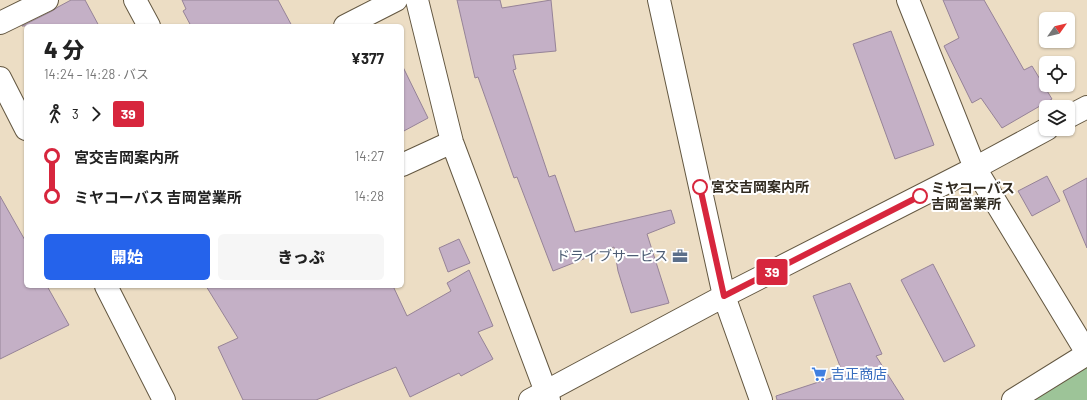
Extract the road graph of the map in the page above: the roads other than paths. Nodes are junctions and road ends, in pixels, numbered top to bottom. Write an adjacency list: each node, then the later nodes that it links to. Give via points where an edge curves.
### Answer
1 (47, 0): 7 (street)
2 (136, 0): 8 (street)
3 (396, 0): 9 (street)
4 (417, 0): 15 (street)
5 (659, 0): 19 (street)
6 (908, 0): 17 (street)
7 (0, 23)
8 (149, 24)
9 (349, 24)
10 (0, 78): 13 (street)
11 (1087, 107): 12 (street)
12 (1075, 113)
13 (24, 125)
14 (1039, 133): 17 (street)
15 (452, 142): 16 (street); 21 (street)
16 (404, 164)
17 (976, 168): 19 (street); 20 (street)
18 (107, 288): 22 (street)
19 (724, 296): 21 (street); 23 (street)
20 (1087, 353): 24 (street)
21 (542, 397)
22 (164, 400)
23 (761, 400)
24 (1013, 400)

